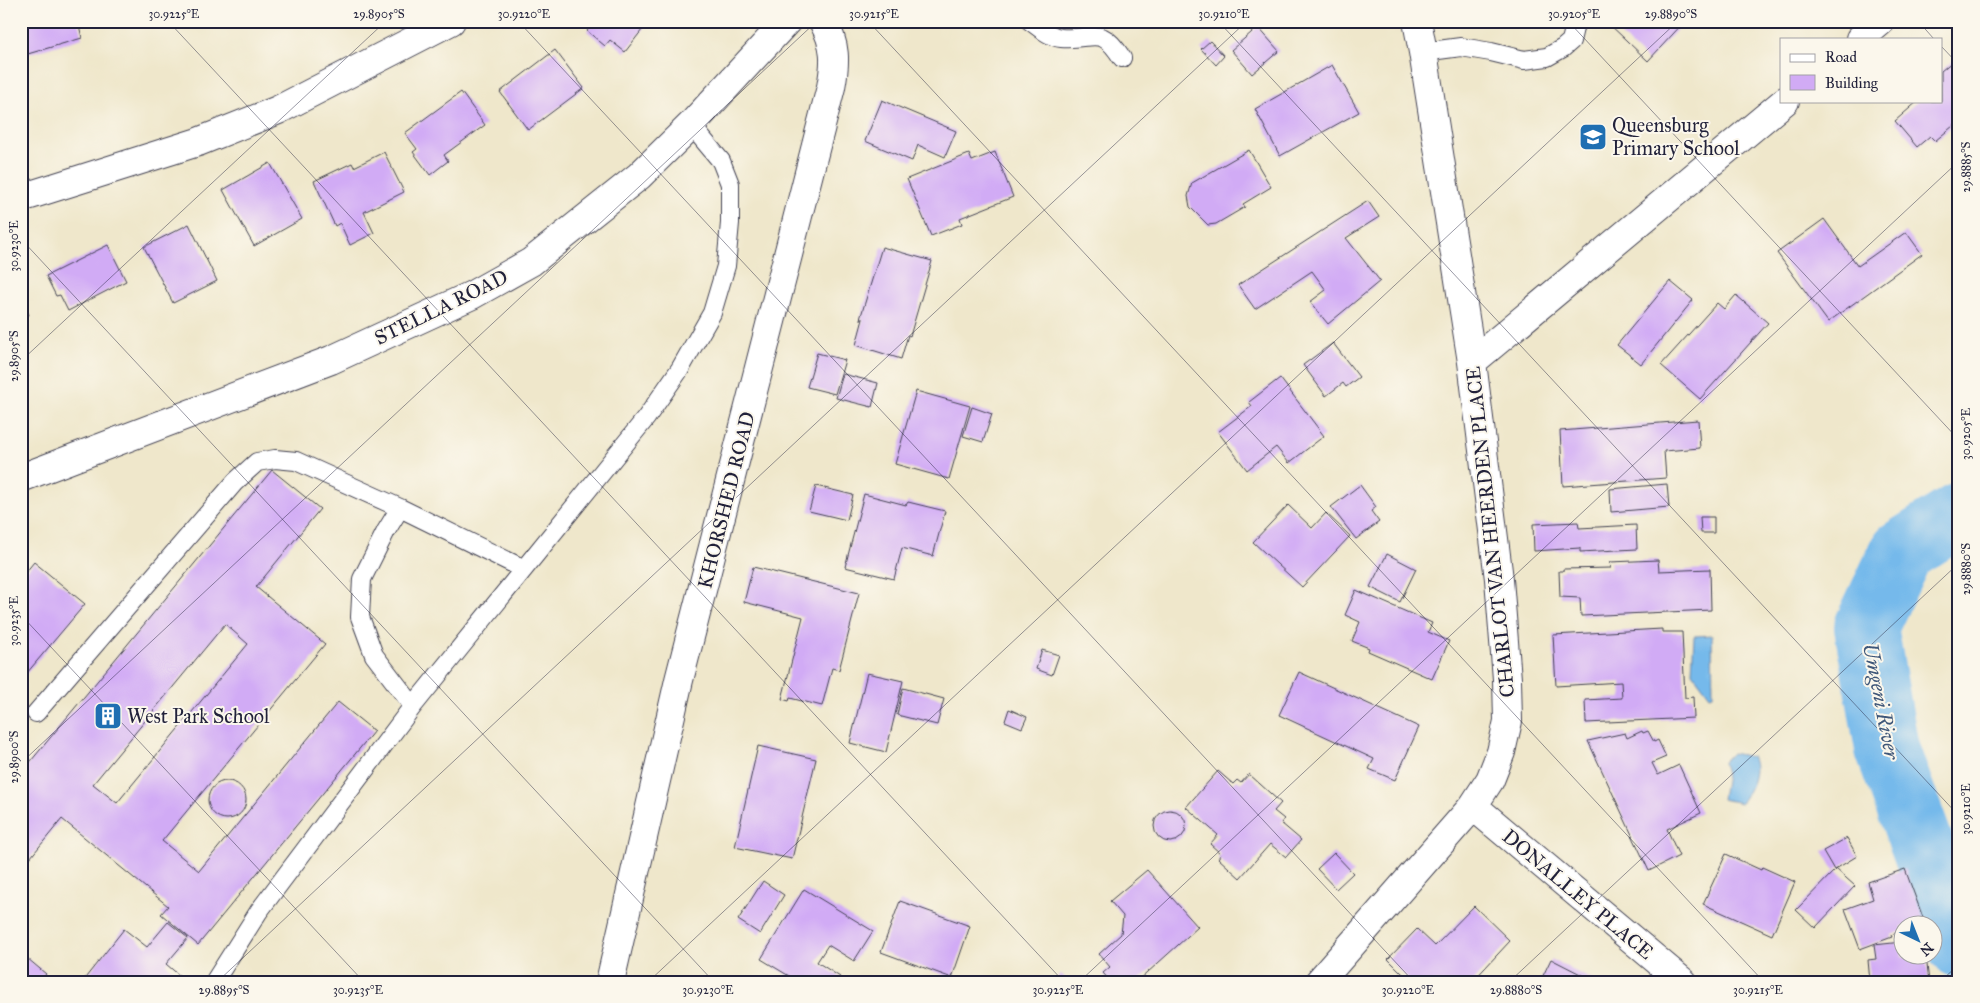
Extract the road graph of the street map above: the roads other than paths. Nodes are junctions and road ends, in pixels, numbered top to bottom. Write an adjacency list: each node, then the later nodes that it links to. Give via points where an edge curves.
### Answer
1 (451, 21): 13 (street, via 278,110 198,142)
2 (787, 21): 12 (street, STELLA ROAD)
3 (823, 21): 22 (street, KHORSHED ROAD, via 832,41 836,62 831,87 680,680)
4 (1030, 21): 10 (lane, via 1060,38 1099,35 1113,44)
5 (1417, 21): 9 (street, CHARLOT VAN HEERDEN PLACE)
6 (1573, 21): 9 (lane, via 1571,41 1547,57 1524,60 1461,47)
7 (1881, 21): 8 (street)
8 (1861, 38)
9 (1423, 52): 14 (street, CHARLOT VAN HEERDEN PLACE)
10 (1122, 58)
11 (1784, 102): 14 (street)
12 (691, 125): 15 (street, STELLA ROAD, via 639,176 574,229 531,262 472,295 331,360); 17 (lane, via 721,161 730,184 726,266 712,313 680,369 646,418)
13 (21, 198)
14 (1472, 362): 20 (street, CHARLOT VAN HEERDEN PLACE, via 1499,579 1508,721 1490,780)
15 (21, 478)
16 (400, 508): 17 (lane); 18 (lane, via 362,578 360,617 374,655); 19 (lane, via 296,462 275,459 257,462 235,482)
17 (524, 569): 18 (lane)
18 (413, 706): 21 (lane, via 259,911)
19 (36, 713)
20 (1473, 806): 23 (street, CHARLOT VAN HEERDEN PLACE); 24 (street, DONALLEY PLACE)
21 (214, 982)
22 (610, 982)
23 (1318, 982)
24 (1683, 982)

